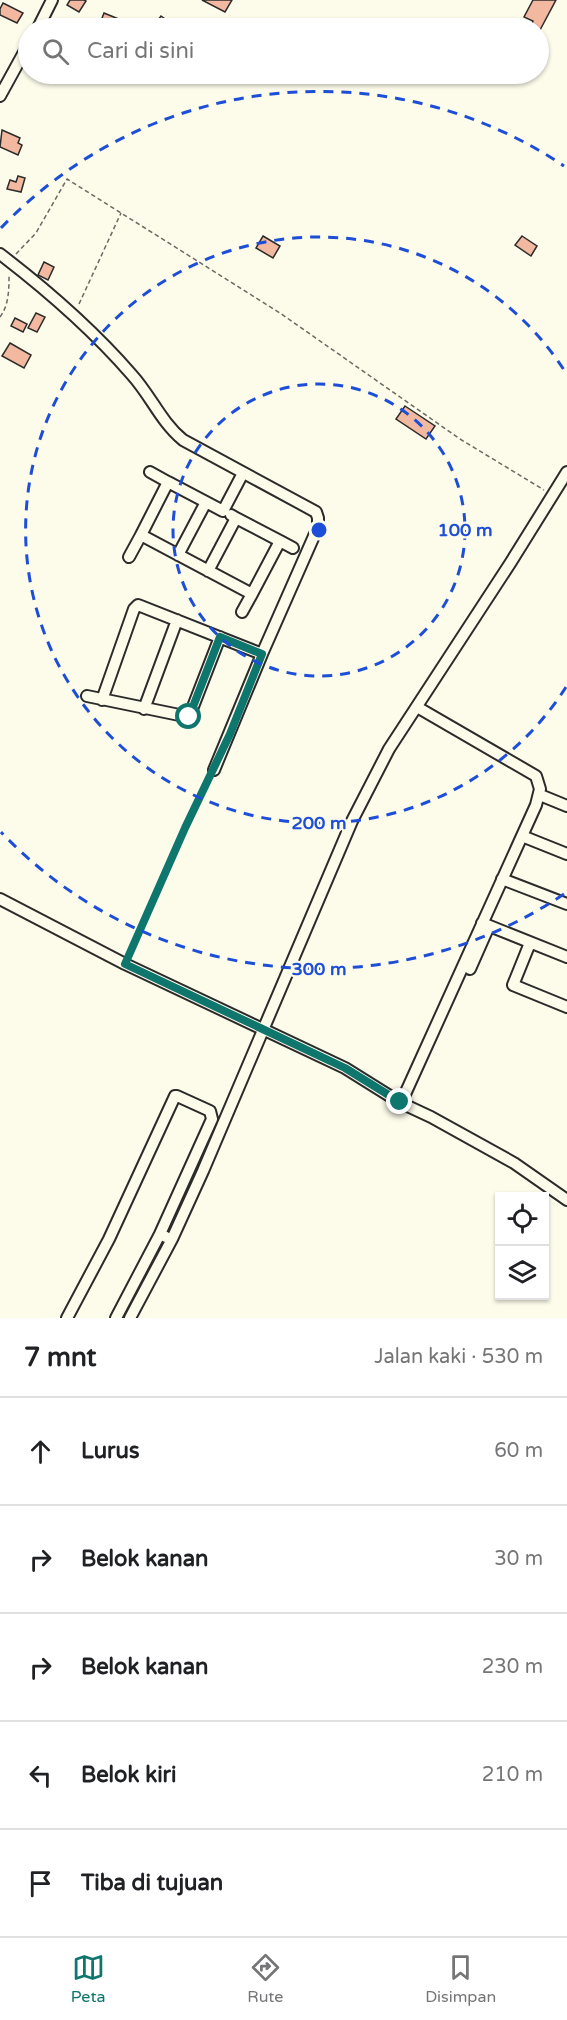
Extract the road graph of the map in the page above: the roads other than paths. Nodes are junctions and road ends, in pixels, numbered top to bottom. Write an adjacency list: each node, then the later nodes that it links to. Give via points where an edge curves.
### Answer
1 (52, 0): 2 (street)
2 (43, 18)
3 (18, 63): 4 (street)
4 (0, 96)
5 (0, 254): 8 (street, via 106,346 135,378 174,433)
6 (150, 472): 9 (street)
7 (567, 472): 26 (street)
8 (243, 473): 11 (street); 23 (street, via 318,515 318,527)
9 (168, 482): 10 (street); 13 (street)
10 (206, 502): 11 (street); 16 (street)
11 (223, 511): 12 (street)
12 (236, 518): 14 (street); 18 (street)
13 (141, 535): 16 (street); 17 (street)
14 (280, 542): 15 (street); 19 (street)
15 (293, 548)
16 (178, 555): 18 (street)
17 (129, 557)
18 (208, 571): 19 (street)
19 (252, 594): 20 (street)
20 (242, 612)
21 (177, 620): 22 (street); 25 (street, via 140,605 135,607); 27 (street)
22 (220, 637): 23 (street); 27 (street, via 189,717)
23 (262, 654): 28 (street)
24 (87, 696): 25 (street)
25 (102, 700): 27 (street)
26 (417, 707): 29 (street, via 536,776); 41 (street, via 389,749 351,821)
27 (144, 709)
28 (214, 770)
29 (540, 795): 30 (street); 31 (street)
30 (567, 806)
31 (522, 836): 32 (street); 33 (street)
32 (567, 854)
33 (502, 879): 35 (street); 36 (street)
34 (0, 899): 41 (street)
35 (567, 903)
36 (486, 925): 37 (street); 39 (street); 42 (street)
37 (530, 943): 38 (street); 40 (street, via 513,985)
38 (567, 957)
39 (470, 969)
40 (567, 1007)
41 (264, 1030): 42 (street, via 345,1068); 45 (street)
42 (400, 1102): 43 (street, via 514,1163)
43 (567, 1200)
44 (160, 1234): 45 (street); 46 (street, via 212,1119 210,1111 177,1096); 47 (street)
45 (172, 1239): 48 (street)
46 (67, 1318)
47 (116, 1318)
48 (130, 1318)

